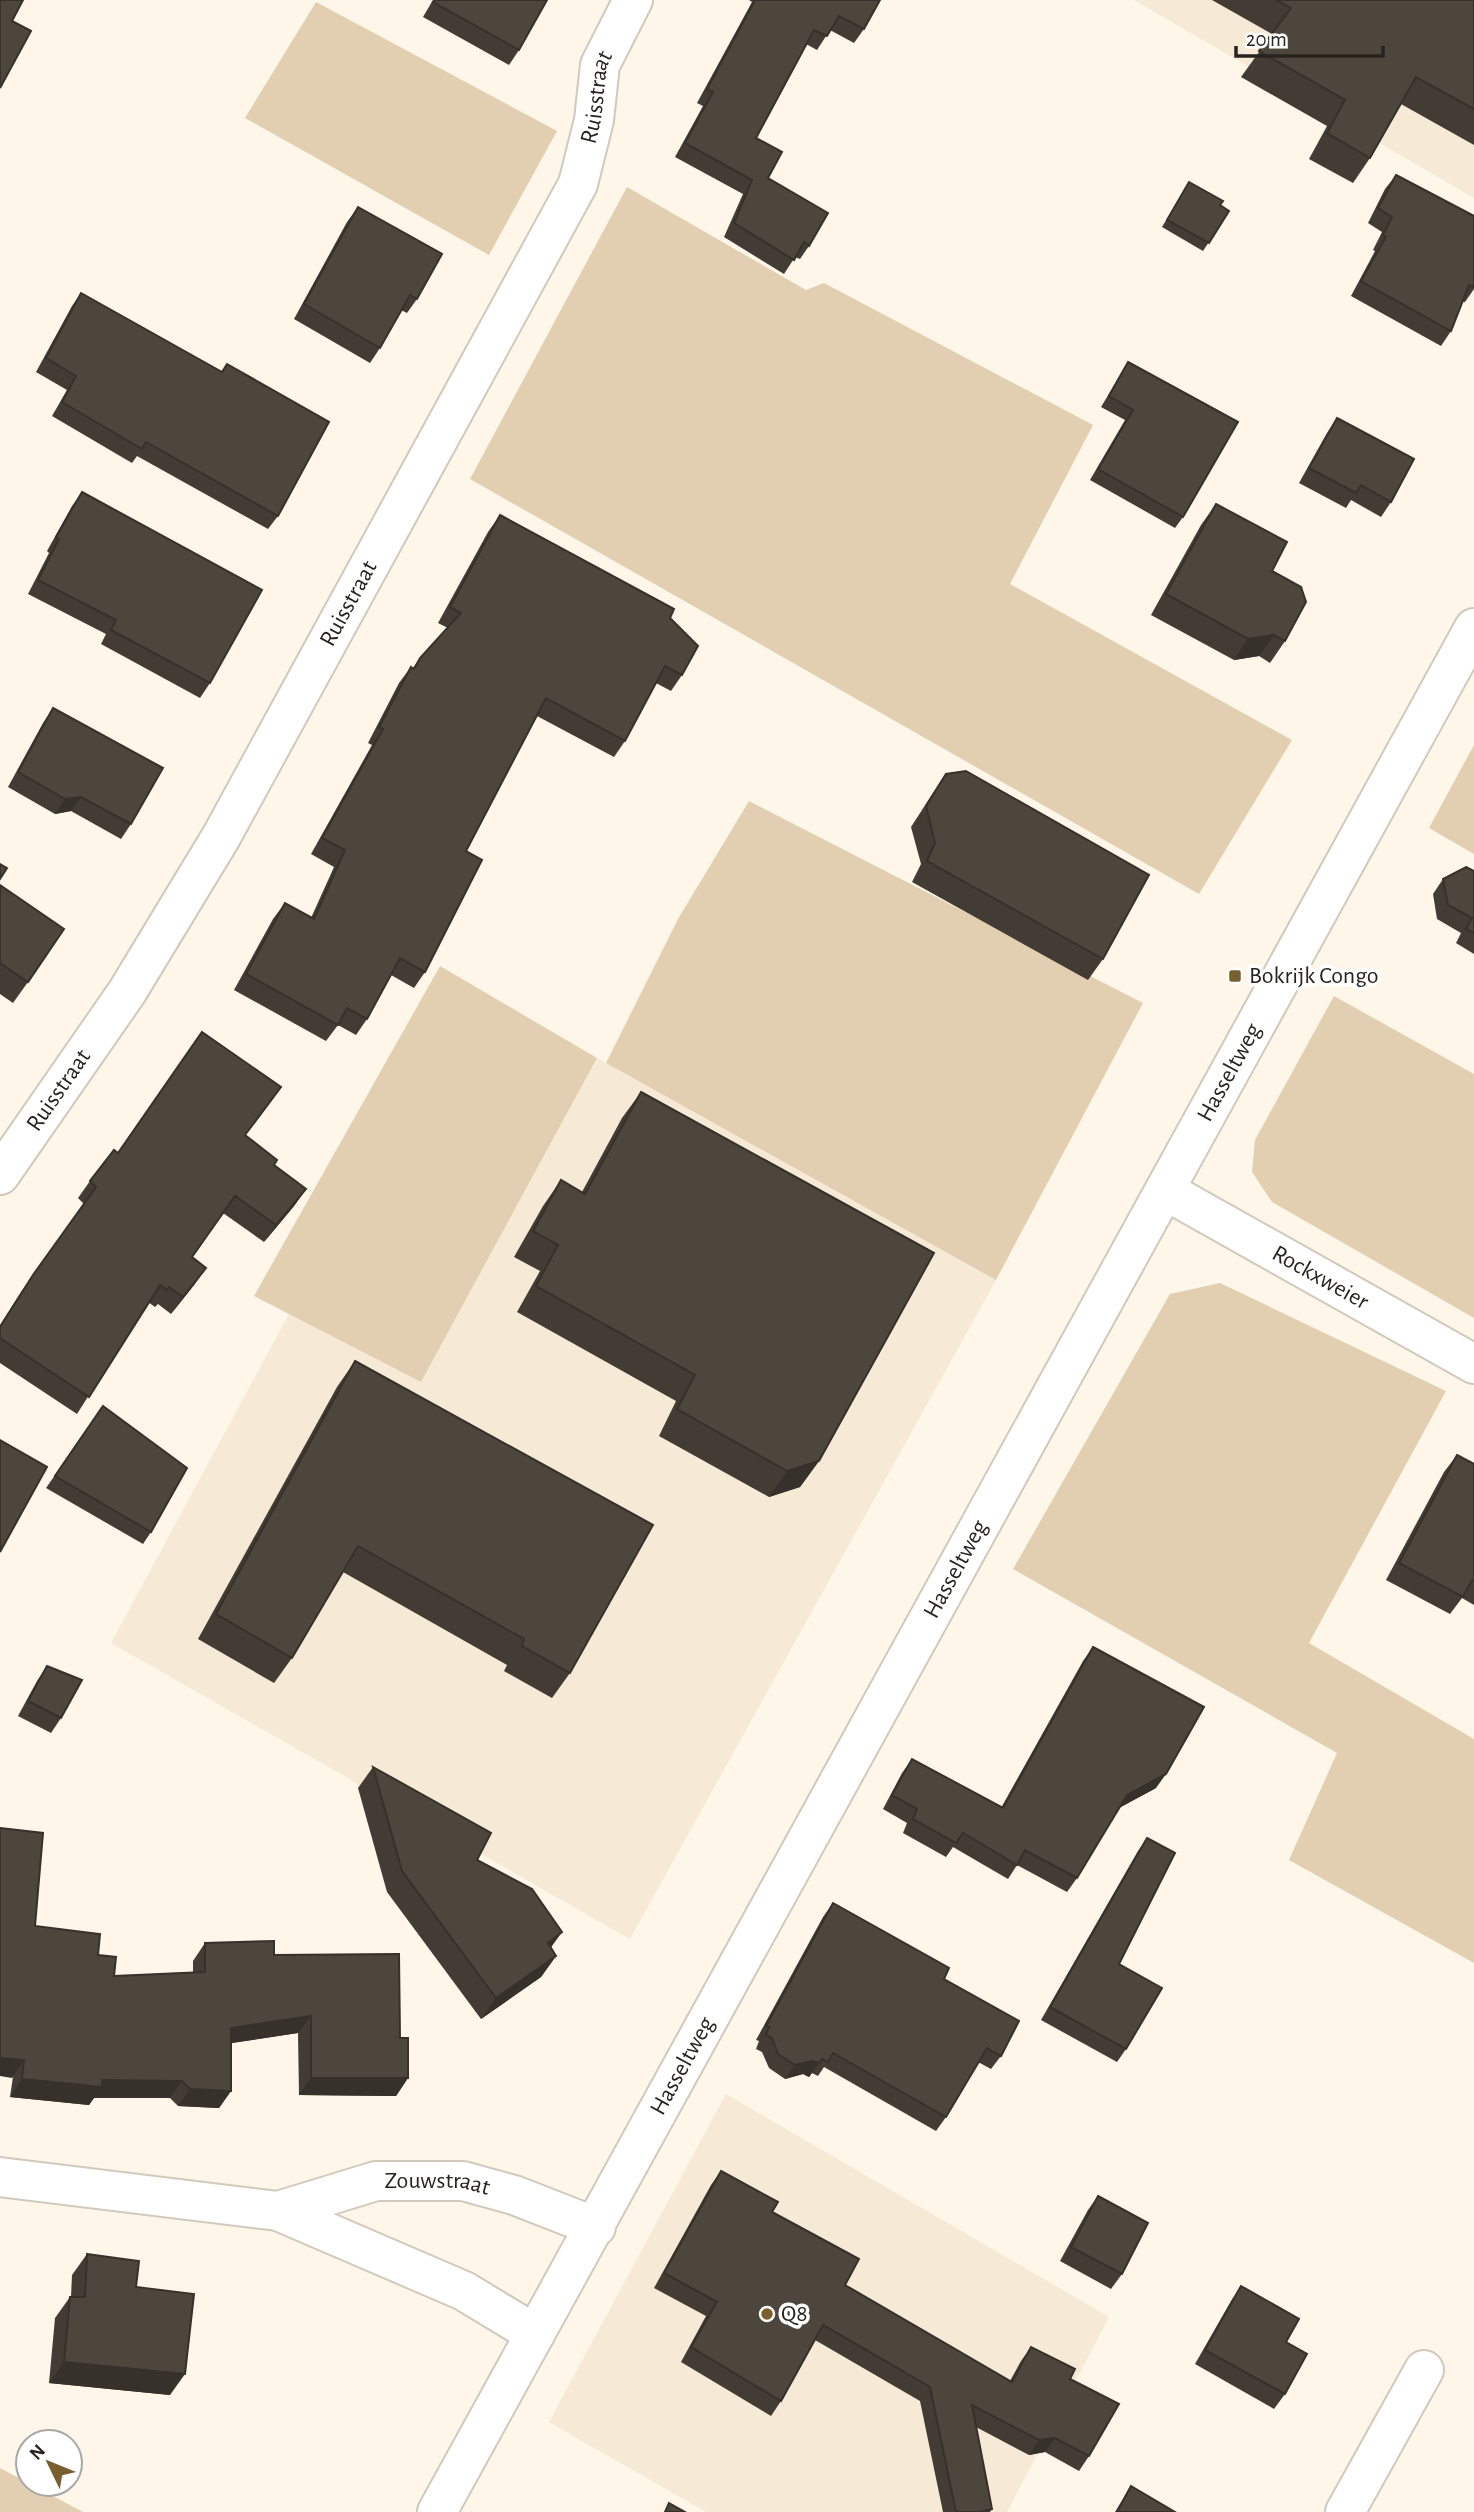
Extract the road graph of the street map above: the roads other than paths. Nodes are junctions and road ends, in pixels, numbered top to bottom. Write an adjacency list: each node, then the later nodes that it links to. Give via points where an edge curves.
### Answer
1 (633, 0): 3 (street, Ruisstraat, via 600,65 594,120 578,184 221,837 127,992)
2 (1474, 628): 4 (street, Hasseltweg)
3 (0, 1175)
4 (1166, 1191): 5 (street, Rockxweier); 8 (street, Hasseltweg)
5 (1474, 1364)
6 (0, 2177): 7 (street, Zouwstraat)
7 (278, 2211): 8 (street, Zouwstraat, via 376,2181 463,2181); 9 (street, Zouwstraat, via 464,2291)
8 (596, 2227): 9 (street, Hasseltweg)
9 (535, 2334): 11 (street, Hasseltweg)
10 (1424, 2370): 12 (street)
11 (437, 2512)
12 (1345, 2512)

